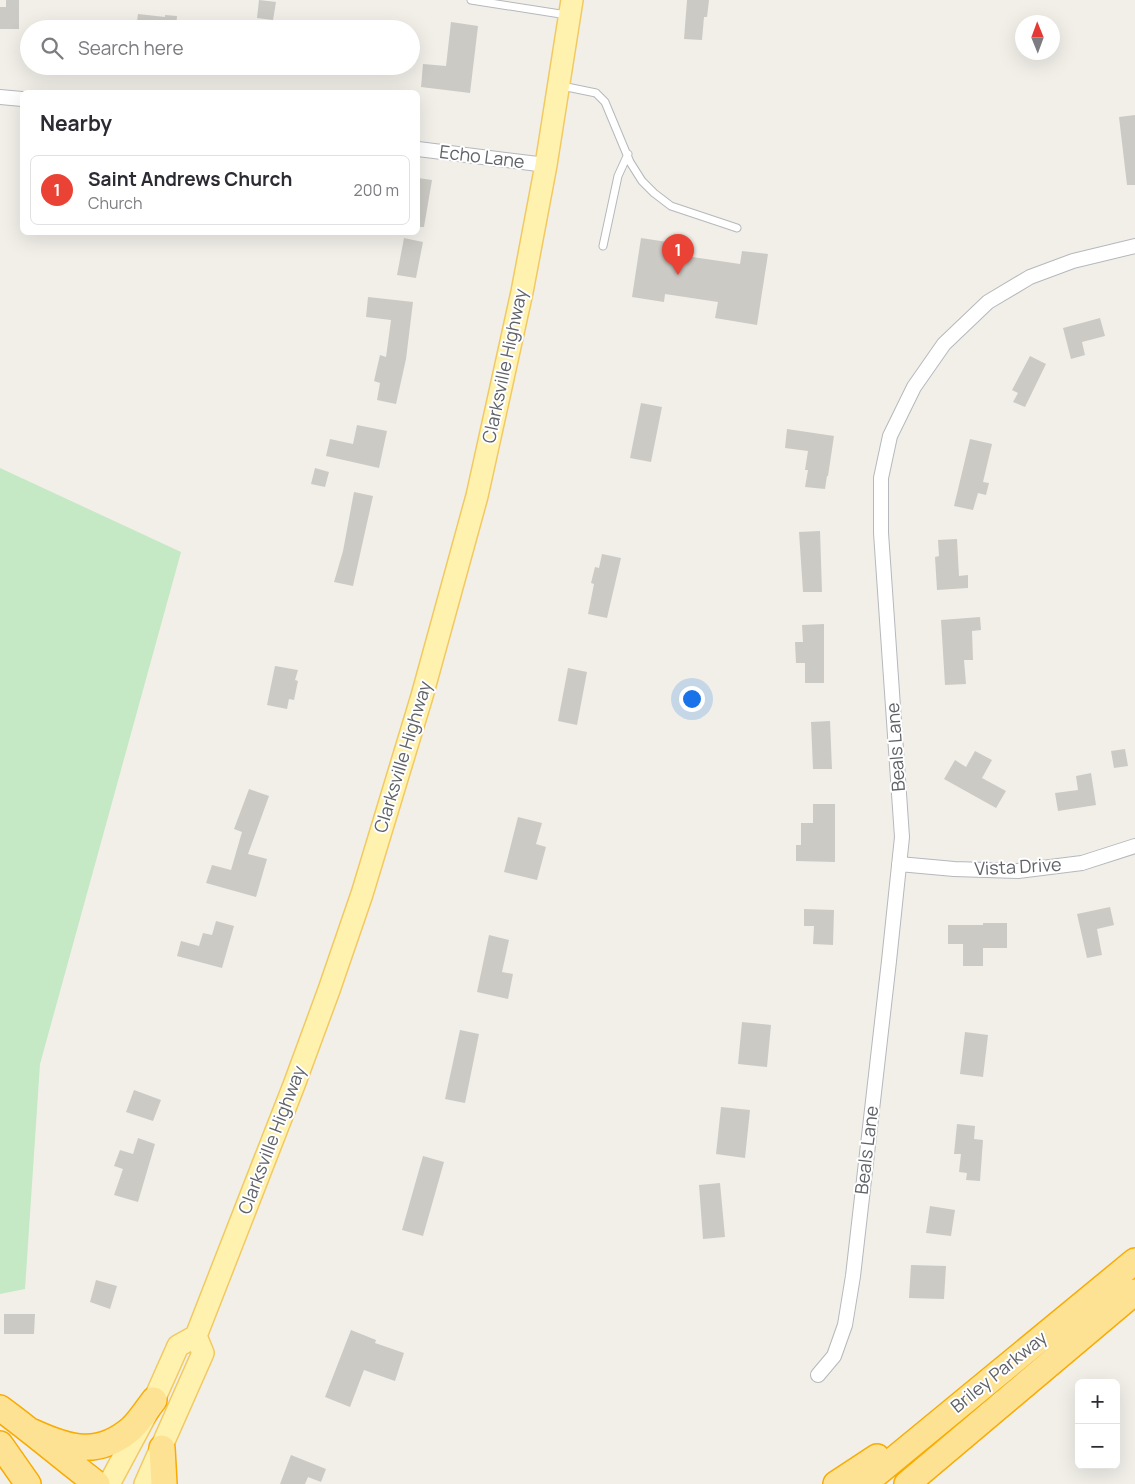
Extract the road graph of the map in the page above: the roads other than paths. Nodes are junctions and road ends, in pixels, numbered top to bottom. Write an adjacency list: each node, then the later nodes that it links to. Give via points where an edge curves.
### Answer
1 (470, 0): 2 (lane)
2 (571, 8): 3 (main road, Clarksville Highway)
3 (559, 85): 7 (lane, via 596,93 606,102); 8 (main road, Clarksville Highway)
4 (0, 97): 5 (street)
5 (20, 100)
6 (420, 149): 8 (street, Echo Lane)
7 (628, 154): 9 (lane, via 642,181 672,206); 10 (lane, via 618,176)
8 (546, 165): 16 (main road, Clarksville Highway, via 477,496 405,754 329,990)
9 (737, 228)
10 (603, 246)
11 (1135, 246): 13 (street, Beals Lane, via 1073,261 1030,277 988,302 944,344 914,387 890,436 881,478 880,533 901,817)
12 (1135, 846): 13 (street, Vista Drive, via 1082,863 1018,871)
13 (899, 864): 17 (street, Beals Lane, via 845,1325 834,1356)
14 (1135, 1261): 19 (highway, Briley Parkway)
15 (1135, 1292): 31 (highway, Briley Parkway)
16 (196, 1336): 18 (main road, via 178,1346); 23 (main road, via 203,1353)
17 (818, 1375)
18 (154, 1400): 21 (highway, via 132,1427 108,1444 83,1448 58,1444); 26 (main road)
19 (965, 1400): 29 (highway); 30 (highway, Briley Parkway)
20 (0, 1408): 21 (highway)
21 (33, 1432): 25 (highway)
22 (0, 1444): 24 (highway)
23 (162, 1448): 27 (main road); 28 (highway)
24 (28, 1484)
25 (97, 1484)
26 (108, 1484)
27 (145, 1484)
28 (164, 1484)
29 (836, 1484)
30 (864, 1484)
31 (907, 1484)

